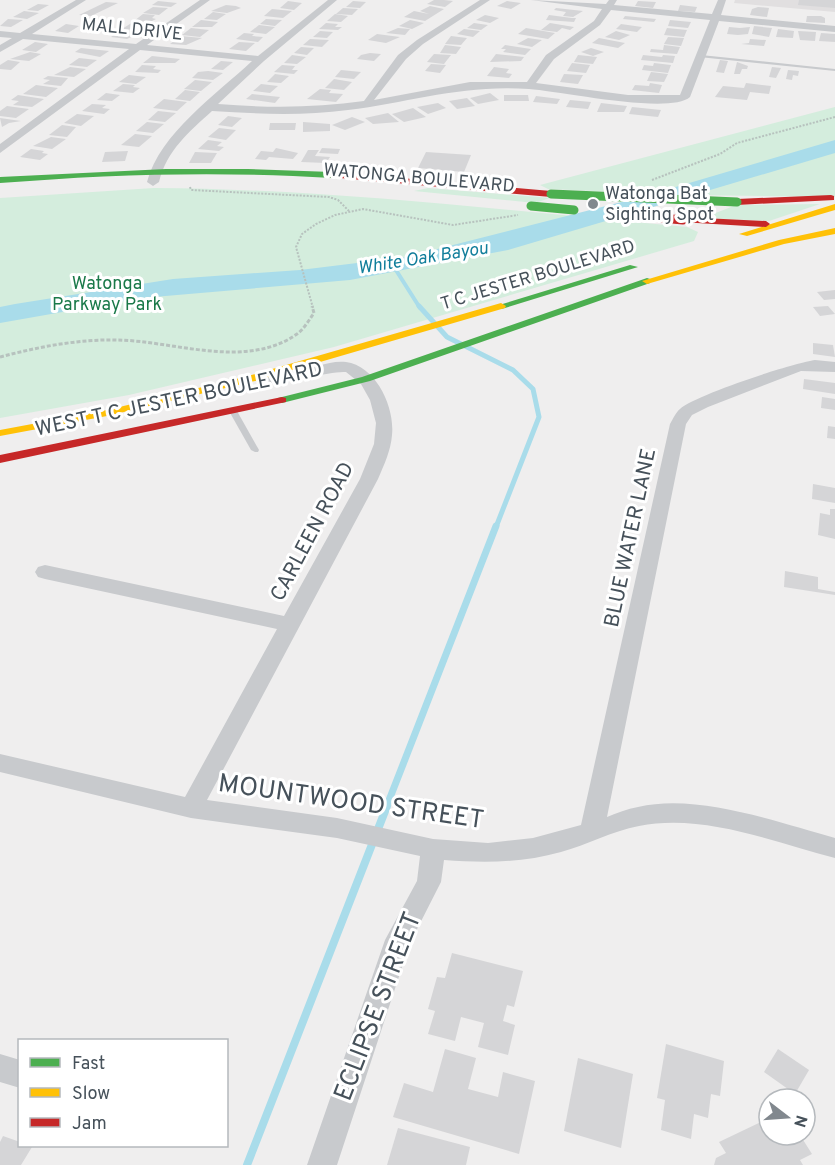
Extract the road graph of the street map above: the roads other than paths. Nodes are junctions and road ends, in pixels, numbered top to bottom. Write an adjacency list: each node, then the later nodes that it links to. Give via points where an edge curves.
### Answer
1 (81, 0): 11 (street)
2 (206, 0): 12 (street)
3 (333, 0): 15 (street)
4 (486, 0): 18 (street, via 402,57)
5 (535, 0): 7 (street)
6 (722, 0): 8 (street)
7 (611, 4): 8 (street); 17 (street, via 597,23 556,51)
8 (715, 18): 9 (street); 14 (street)
9 (835, 29)
10 (0, 33): 11 (street, MALL DRIVE)
11 (22, 36): 12 (street, MALL DRIVE); 13 (street)
12 (141, 47): 15 (street, MALL DRIVE); 20 (street)
13 (0, 49)
14 (701, 56): 16 (lane); 17 (street, via 685,97 676,100)
15 (260, 59): 19 (street)
16 (835, 70)
17 (531, 85): 18 (street, via 466,86)
18 (369, 104): 19 (street, via 291,111)
19 (208, 107): 21 (street, via 170,144)
20 (0, 150)
21 (154, 176): 22 (main road, WATONGA BOULEVARD); 23 (main road, WATONGA BOULEVARD); 24 (main road, WATONGA BOULEVARD)
22 (0, 180)
23 (398, 188): 25 (main road, WATONGA BOULEVARD, bridge, via 643,200); 27 (main road, WATONGA BOULEVARD, bridge)
24 (0, 192)
25 (835, 198)
26 (835, 207): 31 (main road)
27 (589, 212)
28 (624, 215): 29 (main road, bridge)
29 (683, 220): 31 (main road); 31 (main road, via 704,226 719,238)
30 (835, 220): 31 (main road)
31 (776, 224)
32 (835, 231): 35 (main road, T C JESTER BOULEVARD, via 782,242)
33 (644, 264): 34 (main road, T C JESTER BOULEVARD)
34 (614, 273): 35 (main road); 37 (main road, T C JESTER BOULEVARD)
35 (630, 286): 38 (main road, T C JESTER BOULEVARD)
36 (835, 368): 47 (street, BLUE WATER LANE, via 798,367 702,404 686,412 678,424)
37 (251, 379): 38 (street, via 346,367); 40 (main road, WEST T C JESTER BOULEVARD)
38 (366, 379): 39 (main road, WEST T C JESTER BOULEVARD); 44 (street, CARLEEN ROAD, via 384,410 383,447)
39 (233, 411): 41 (lane); 42 (main road, WEST T C JESTER BOULEVARD)
40 (0, 433)
41 (255, 450)
42 (0, 459)
43 (45, 572): 44 (street)
44 (291, 625): 46 (street, CARLEEN ROAD)
45 (0, 763): 46 (street, MOUNTWOOD STREET)
46 (190, 808): 49 (street, MOUNTWOOD STREET, via 337,828)
47 (592, 830): 48 (street, MOUNTWOOD STREET, via 639,816 682,814 729,820); 49 (street, MOUNTWOOD STREET, via 533,848 488,853)
48 (835, 848)
49 (433, 849): 52 (street, ECLIPSE STREET, via 429,882 398,940)
50 (0, 1068): 51 (street)
51 (18, 1073)
52 (322, 1165)

